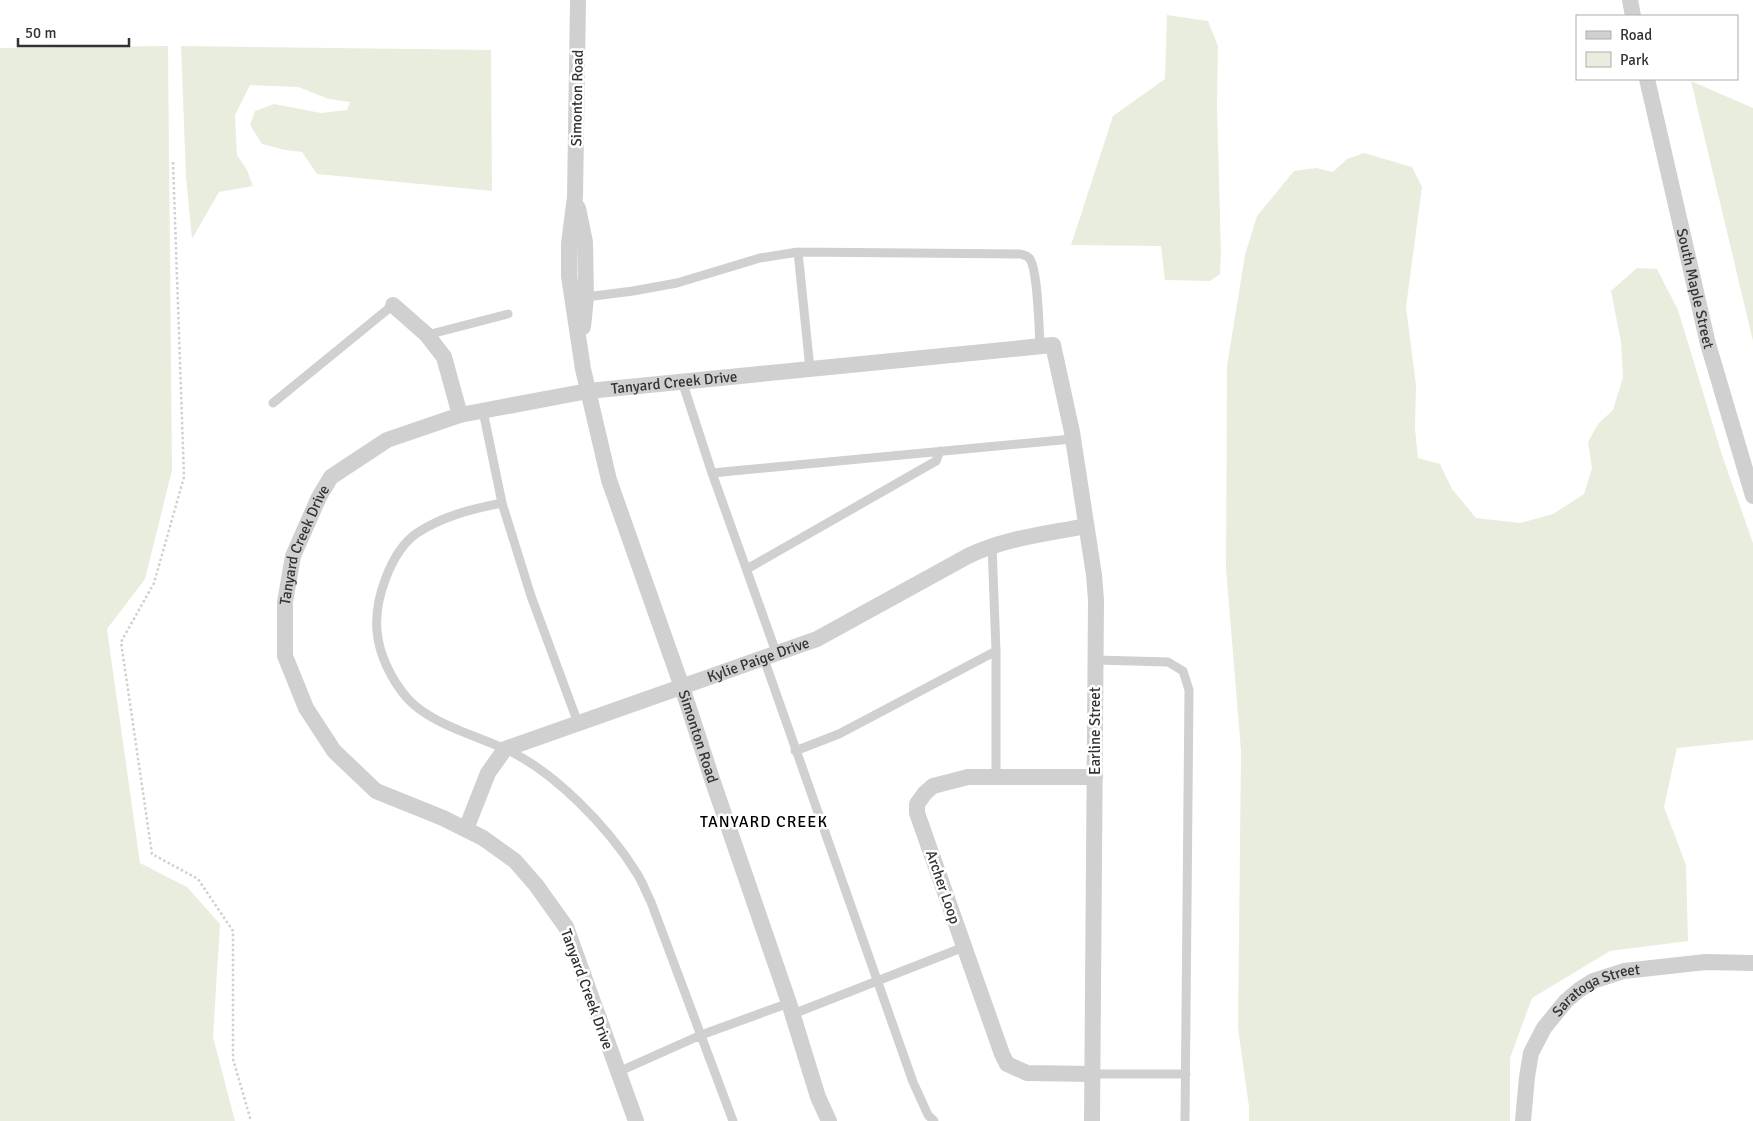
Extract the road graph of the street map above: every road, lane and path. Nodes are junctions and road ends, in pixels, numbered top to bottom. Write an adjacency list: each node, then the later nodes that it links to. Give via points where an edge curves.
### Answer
1 (578, 0): 6 (street, Simonton Road)
2 (1630, 0): 3 (street)
3 (1633, 15)
4 (1647, 80): 23 (street, South Maple Street, via 1708,344)
5 (173, 162): 46 (path, via 184,477 154,583 121,642 152,854 198,879 233,931 233,1059)
6 (575, 197): 8 (street, Simonton Road, via 585,242); 13 (street, Simonton Road, via 569,243 570,276)
7 (798, 252): 8 (lane, via 760,258 677,283); 12 (lane, via 1026,255 1030,259); 14 (lane)
8 (586, 297): 13 (street, Simonton Road)
9 (393, 305): 11 (street); 17 (lane)
10 (508, 314): 11 (lane)
11 (427, 336): 19 (street, via 444,357)
12 (1047, 346): 14 (street, Tanyard Creek Drive); 20 (street, Earline Street)
13 (581, 349): 16 (street, Simonton Road)
14 (810, 369): 15 (street, Tanyard Creek Drive)
15 (682, 381): 16 (street, Tanyard Creek Drive); 22 (lane)
16 (588, 391): 18 (street, Tanyard Creek Drive); 31 (street, Simonton Road, via 609,480)
17 (273, 403)
18 (482, 411): 19 (street, Tanyard Creek Drive); 24 (lane)
19 (460, 415): 37 (street, Tanyard Creek Drive, via 387,440 331,477 293,556 285,602 285,656 306,708 334,751 362,778 376,791)
20 (1072, 439): 21 (lane); 25 (street, Earline Street)
21 (940, 452): 22 (lane); 27 (lane, via 936,461)
22 (712, 473): 27 (lane)
23 (1753, 496)
24 (502, 503): 32 (lane, via 531,596); 33 (lane, via 473,508 440,520 416,534 396,554 378,606 376,631 383,657 409,700 458,731)
25 (1086, 526): 26 (street, Kylie Paige Drive); 30 (street, Earline Street, via 1095,583)
26 (992, 545): 28 (lane); 29 (street, Kylie Paige Drive, via 818,639)
27 (747, 569): 29 (lane)
28 (996, 651): 34 (lane, via 839,734); 35 (lane)
29 (771, 657): 31 (street, Kylie Paige Drive); 34 (lane)
30 (1096, 660): 36 (street, Earline Street); 45 (lane, via 1168,662 1184,671 1189,690)
31 (682, 687): 32 (street, Kylie Paige Drive); 41 (street, Simonton Road)
32 (578, 723): 33 (street, Kylie Paige Drive)
33 (505, 749): 37 (street, via 488,773); 42 (lane, via 530,762 586,810 611,837 636,872 651,902)
34 (795, 751): 40 (lane)
35 (996, 776): 36 (street, Archer Loop); 38 (street, Archer Loop, via 968,777 933,786 917,804 917,813)
36 (1095, 777): 44 (street, Earline Street)
37 (466, 829): 43 (street, Tanyard Creek Drive, via 516,861 566,927)
38 (964, 947): 40 (lane); 44 (street, Archer Loop, via 1008,1064 1026,1073)
39 (1753, 963): 53 (street, Saratoga Street, via 1706,962 1664,966 1624,971 1593,981 1566,1001 1544,1028 1531,1053 1526,1077)
40 (876, 982): 41 (lane); 50 (lane, via 913,1082)
41 (791, 1009): 42 (lane); 49 (street, Simonton Road, via 818,1097)
42 (701, 1035): 43 (lane); 48 (lane)
43 (618, 1072): 47 (street, Tanyard Creek Drive)
44 (1092, 1074): 45 (lane); 51 (street, Earline Street)
45 (1186, 1074): 52 (lane)
46 (251, 1121)
47 (636, 1121)
48 (733, 1121)
49 (829, 1121)
50 (934, 1121)
51 (1092, 1121)
52 (1185, 1121)
53 (1524, 1121)

